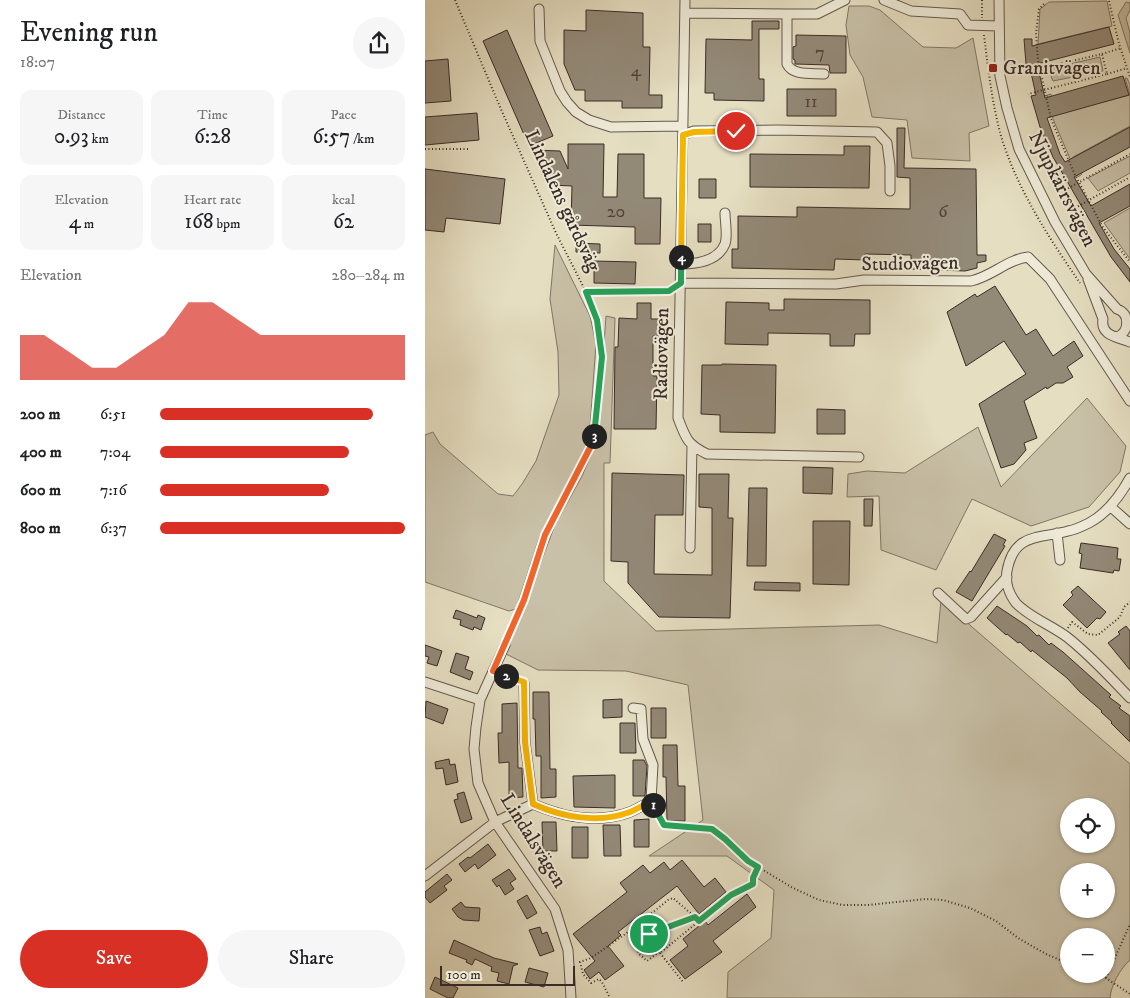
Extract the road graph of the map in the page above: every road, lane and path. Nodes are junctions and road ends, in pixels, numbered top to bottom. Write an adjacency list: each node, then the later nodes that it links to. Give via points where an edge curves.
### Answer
1 (455, 0): 37 (path, Lindalens gårdsväg, via 556,233)
2 (685, 0): 9 (street, Radiovägen)
3 (845, 0): 10 (street, via 817,14)
4 (884, 0): 11 (street, via 911,11 960,14 968,26)
5 (999, 0): 11 (street, Njupkärrsvägen)
6 (1109, 1): 12 (path)
7 (1045, 4): 15 (path, via 1039,9 1036,32)
8 (539, 9): 22 (street, via 540,41 560,91 577,112 611,127)
9 (685, 13): 10 (street); 22 (street, Radiovägen)
10 (787, 14): 17 (street, via 789,69)
11 (998, 26): 35 (street, Njupkärrsvägen, via 1001,76 1019,149 1055,222)
12 (1121, 48): 13 (path); 14 (path)
13 (1102, 54): 15 (path); 18 (path)
14 (1127, 68): 18 (path); 19 (path)
15 (1040, 69): 16 (path); 20 (path)
16 (1024, 72)
17 (824, 74)
18 (1107, 74): 20 (path)
19 (1130, 77)
20 (1045, 90): 21 (path); 27 (path, via 1051,118)
21 (1028, 94)
22 (683, 131): 29 (street, via 877,132 887,142); 34 (street, Radiovägen)
23 (425, 148): 24 (path)
24 (469, 149)
25 (1130, 154): 27 (path)
26 (1130, 177): 30 (path)
27 (1079, 181): 28 (path); 30 (path)
28 (1065, 190)
29 (890, 192)
30 (1089, 201): 31 (path); 33 (path, via 1102,226)
31 (1075, 208)
32 (725, 213): 34 (street, via 725,243 720,252 705,261)
33 (1130, 262)
34 (681, 264): 36 (street, Radiovägen)
35 (1087, 274): 38 (street, Njupkärrsvägen); 39 (street, Njupkärrsvägen)
36 (681, 283): 37 (path, via 669,291); 42 (street, Studiovägen, via 971,281 984,278 1016,259 1028,257 1050,279); 45 (street, Radiovägen, via 678,418)
37 (586, 292): 57 (path, Lindalens gårdsväg, via 597,320 602,357 594,440 545,535)
38 (1123, 308): 39 (street, via 1108,311); 40 (street, Njupkärrsvägen)
39 (1102, 321): 41 (street, Njupkärrsvägen, via 1105,332); 42 (street)
40 (1130, 322): 41 (street, Njupkärrsvägen, via 1126,333)
41 (1113, 336): 42 (street); 43 (street)
42 (1091, 341): 44 (street, Studiovägen)
43 (1130, 342)
44 (1130, 401)
45 (693, 446): 46 (street, via 707,454); 51 (street)
46 (859, 457)
47 (1130, 478): 48 (street)
48 (1111, 507): 49 (street); 50 (street, via 1089,523)
49 (1130, 524)
50 (1057, 533): 52 (street); 53 (street, via 1031,538 1018,548 1010,560)
51 (689, 548)
52 (1060, 560)
53 (1007, 577): 54 (street, via 966,619); 61 (street, via 1013,599 1021,608 1074,643)
54 (938, 593)
55 (1130, 602): 56 (path, via 1119,617 1098,635 1088,634 1072,622)
56 (1068, 628)
57 (505, 645): 58 (street)
58 (493, 671): 60 (path); 62 (street)
59 (425, 682): 62 (street)
60 (524, 682): 65 (street, via 525,742)
61 (1130, 698)
62 (480, 700): 66 (street, Lindalsvägen, via 474,749 478,783)
63 (637, 708): 64 (street, via 653,765)
64 (651, 801): 65 (street, via 629,813 595,819 566,815); 67 (path, via 664,825 712,829)
65 (533, 804): 66 (street)
66 (495, 822): 68 (street); 81 (street, Lindalsvägen, via 555,909 568,950)
67 (758, 867): 70 (path, via 753,884 731,895); 76 (path, via 819,900 843,905 926,899 970,908)
68 (425, 876)
69 (695, 917): 70 (path); 72 (path, via 673,898); 73 (path, via 649,934)
70 (699, 921): 74 (path)
71 (1130, 924): 75 (path)
72 (631, 930): 73 (path); 80 (path, via 580,962 583,974 591,982 599,979)
73 (637, 934): 74 (path, via 638,953 647,961)
74 (660, 953): 77 (path)
75 (1115, 958)
76 (1060, 960)
77 (683, 982)
78 (1114, 983): 79 (path)
79 (1130, 994)
80 (609, 996)
81 (571, 998)

